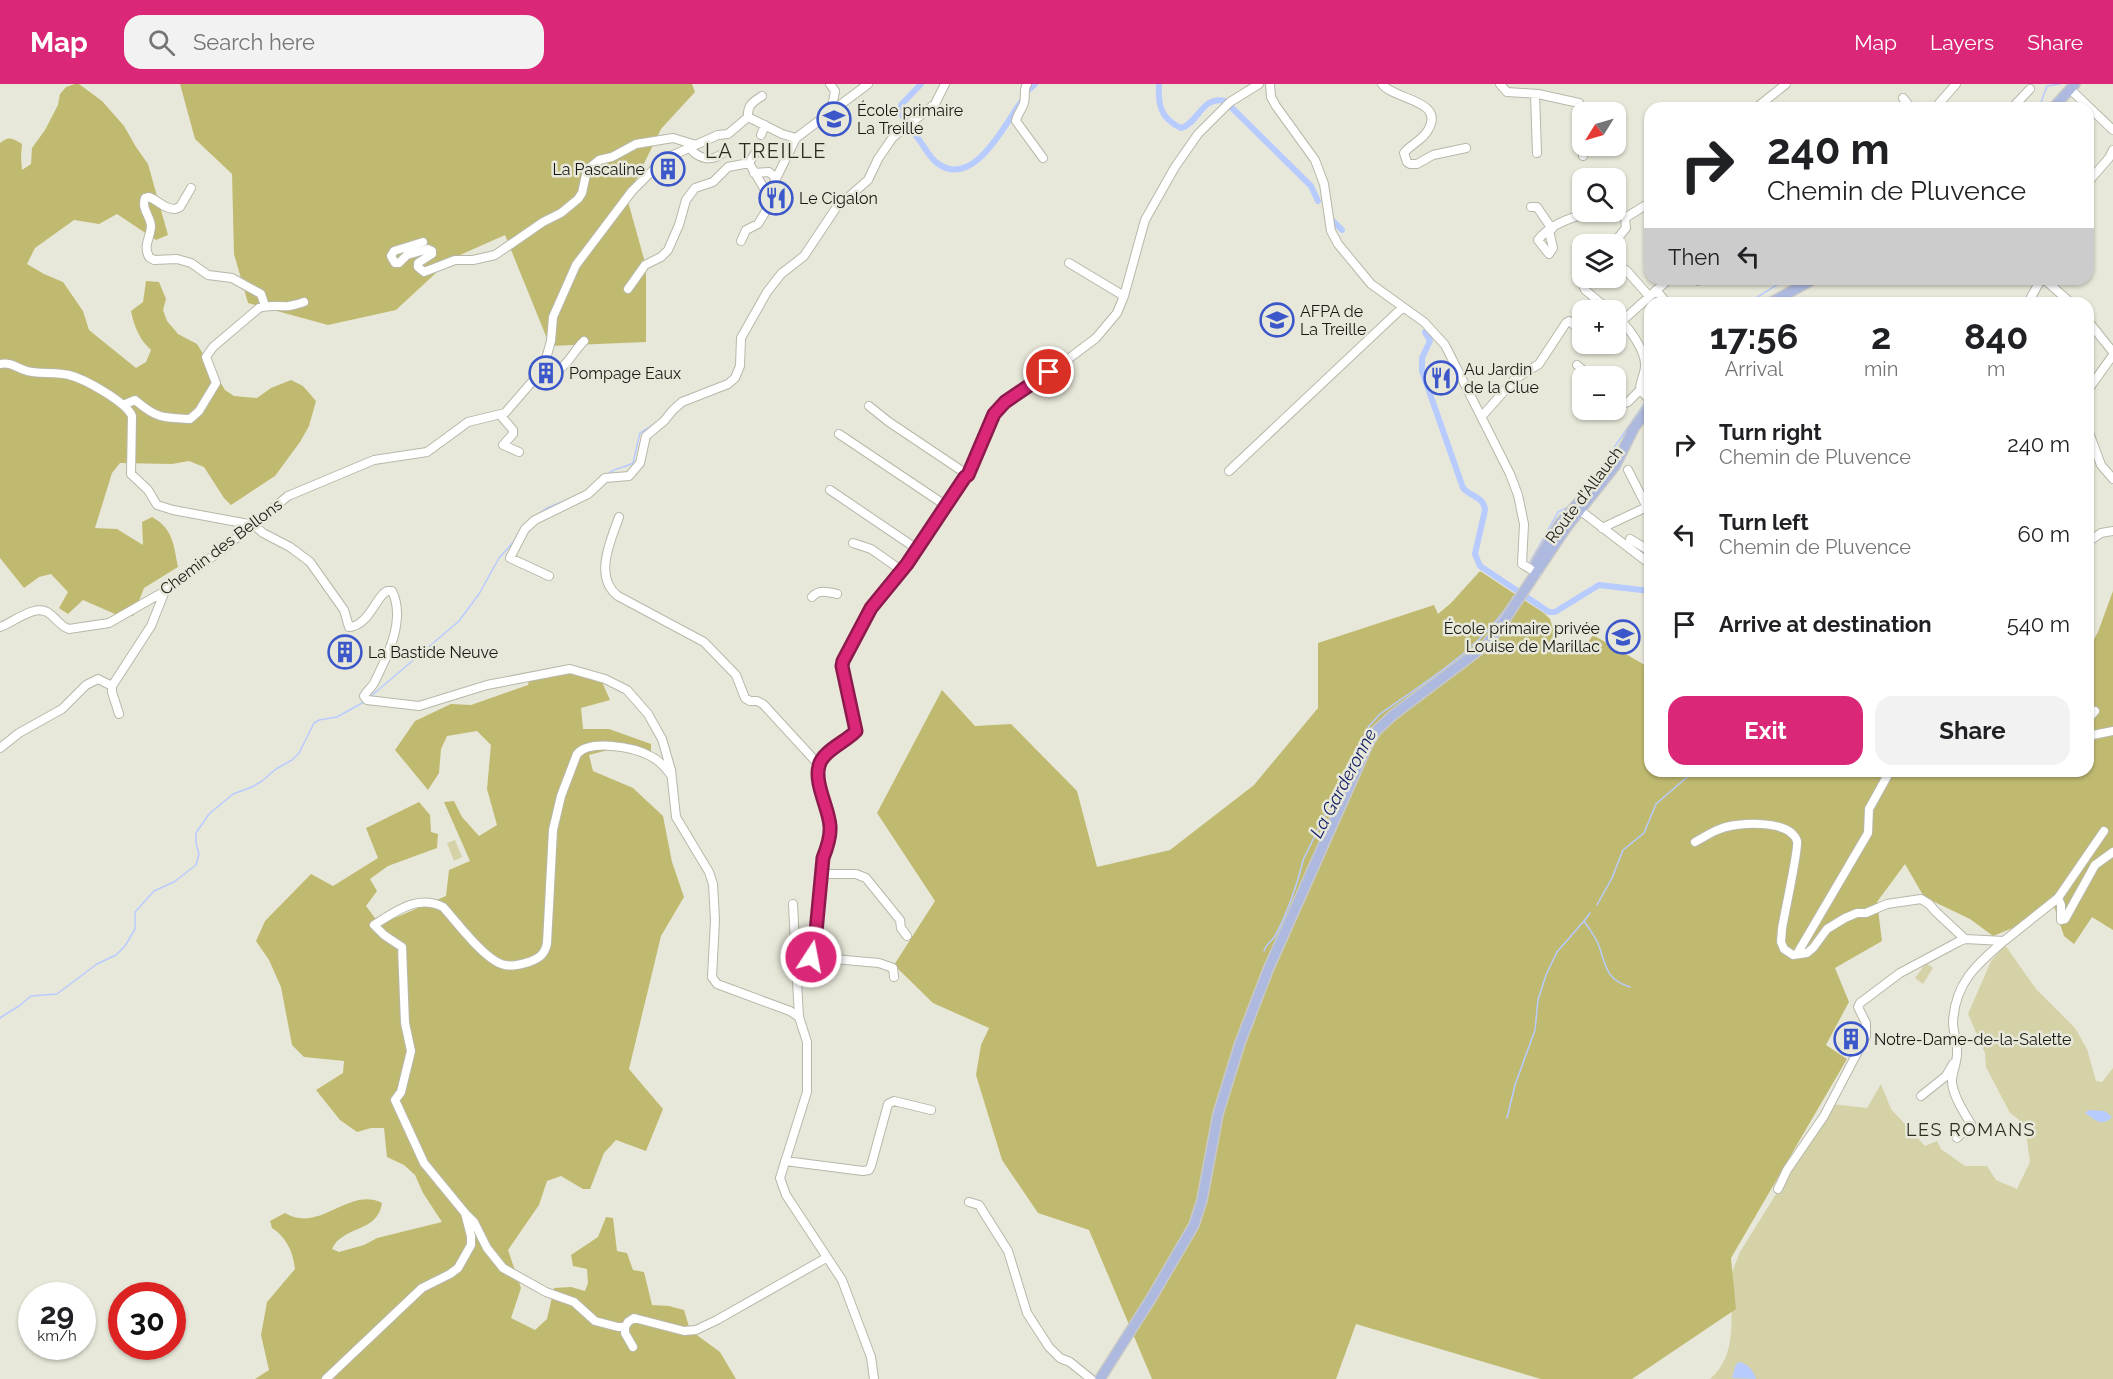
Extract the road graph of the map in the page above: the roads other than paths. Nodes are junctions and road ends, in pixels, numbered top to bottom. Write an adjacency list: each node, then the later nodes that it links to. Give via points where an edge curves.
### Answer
1 (830, 84): 23 (street, via 835,91)
2 (868, 84): 23 (street)
3 (945, 84): 110 (street, via 934,104 893,137 868,180 836,208 804,256 767,292 741,338 740,366 735,378 673,410 646,436 640,464 629,476 606,478 588,494 545,514 525,529 510,558)
4 (1259, 84): 57 (street, via 1228,104 1198,134 1162,188 1145,220)
5 (1270, 84): 66 (street, via 1275,106 1321,172 1329,222 1338,244 1371,284)
6 (1382, 84): 31 (street, via 1430,111 1428,130 1404,153 1410,165)
7 (1500, 84): 13 (street, via 1507,92)
8 (1786, 84): 17 (street)
9 (1956, 84): 19 (street)
10 (2073, 87): 21 (main road); 22 (street)
11 (2030, 89): 20 (street)
12 (1026, 92): 36 (street, via 1016,121)
13 (1535, 94): 16 (street); 35 (street)
14 (762, 96): 25 (street, via 747,108)
15 (1903, 98): 18 (street)
16 (1575, 102)
17 (1764, 102)
18 (1906, 102)
19 (1940, 102)
20 (2018, 102)
21 (2059, 102)
22 (2087, 102)
23 (833, 110): 29 (street)
24 (2094, 110): 27 (street)
25 (748, 117): 26 (street); 30 (street, via 728,134)
26 (765, 125): 28 (street); 29 (street)
27 (2113, 130)
28 (761, 135)
29 (796, 138): 40 (street)
30 (693, 147): 34 (street, via 696,156 707,159); 48 (street, via 666,138 636,144 612,158 599,160 586,170 578,199 495,255 455,260 424,272 418,263 432,254 428,249 395,263 391,256 394,251); 75 (street, via 671,156 632,190 576,265 553,317)
31 (1466, 148)
32 (2113, 150): 39 (street)
33 (770, 152): 37 (street, via 759,147)
34 (723, 153)
35 (1536, 153)
36 (1043, 158)
37 (749, 163): 38 (street); 55 (street, via 728,166 713,182 695,188 684,205 668,250 645,266)
38 (754, 173): 40 (street, via 769,172); 42 (street)
39 (2094, 176)
40 (776, 178): 42 (street)
41 (191, 188): 65 (street, via 175,209 146,198 144,207 151,226 146,244 150,256 154,260 177,259 208,275 232,279 261,294)
42 (768, 195): 47 (street, via 766,211 758,224 746,230)
43 (1644, 206): 45 (street)
44 (1531, 207): 46 (street, via 1537,207 1552,229)
45 (1626, 217)
46 (1572, 218)
47 (741, 241)
48 (423, 242)
49 (1070, 263): 57 (street)
50 (1626, 270): 56 (street)
51 (1662, 285): 56 (street)
52 (1803, 285): 60 (main road)
53 (2049, 285): 61 (street)
54 (1584, 288): 63 (street)
55 (628, 289)
56 (1652, 293): 58 (street); 59 (street)
57 (1124, 297): 91 (street, via 1117,313 1096,338 1017,392 994,414)
58 (1647, 297)
59 (1658, 297)
60 (1781, 297)
61 (2064, 297)
62 (1644, 299): 67 (street)
63 (1597, 300)
64 (304, 302): 65 (street)
65 (265, 306): 81 (street, via 207,353 216,383 200,411 190,419 155,415 135,400)
66 (1402, 308): 85 (street, via 1424,322 1444,345); 90 (street)
67 (1626, 313)
68 (1572, 323): 85 (street, via 1566,323 1539,364 1515,380)
69 (1626, 327): 73 (street)
70 (2094, 329): 72 (street)
71 (584, 341): 75 (street, via 559,370)
72 (2113, 353): 77 (street)
73 (1644, 358)
74 (0, 364): 81 (street, via 9,363 28,372 70,375)
75 (543, 369): 84 (street)
76 (1644, 374): 78 (street)
77 (2094, 378)
78 (1640, 390): 79 (street); 80 (street)
79 (1644, 394)
80 (1626, 403)
81 (123, 405): 99 (street, via 132,416 131,474 157,505)
82 (869, 406): 91 (street)
83 (1644, 414): 96 (main road, Route d'Allauch, via 1599,484)
84 (501, 416): 88 (street, via 513,430 503,445); 99 (street, Chemin des Bellons, via 468,422 427,452 374,460 288,496)
85 (1482, 416): 109 (street, via 1518,495 1524,524 1522,564)
86 (839, 434): 95 (street)
87 (2094, 446): 92 (street, via 2101,465)
88 (519, 452)
89 (1628, 470): 94 (street)
90 (1229, 471)
91 (968, 475): 95 (street)
92 (2113, 479)
93 (830, 490): 106 (street)
94 (1644, 502)
95 (945, 505): 106 (street)
96 (1578, 508): 100 (street); 109 (main road, Route d'Allauch, via 1560,523)
97 (1644, 512): 100 (street)
98 (619, 517): 120 (street, via 609,545 605,580 609,589 704,642 736,675 745,698 763,704)
99 (254, 525): 111 (street, Chemin des Bellons); 121 (street, via 310,562 344,610 349,627 362,622 383,594 394,593 398,612 396,632 375,681 364,696 367,700 424,705 487,685 578,670 627,690 648,714 662,739)
100 (1602, 528): 107 (street)
101 (2113, 531): 102 (street)
102 (2094, 538)
103 (1630, 539): 105 (street)
104 (852, 543): 108 (street, via 871,549)
105 (1644, 547)
106 (917, 549): 108 (street)
107 (1644, 560)
108 (901, 570): 120 (street, via 871,608 843,661 856,731)
109 (1534, 572): 151 (main road, Route d'Allauch, via 1486,645 1384,722 1369,742 1274,958 1228,1078 1194,1225)
110 (549, 576)
111 (165, 591): 114 (street, Chemin des Bellons, via 102,626 69,629 44,610); 115 (street, via 151,626)
112 (837, 594): 113 (street, via 822,591)
113 (812, 597)
114 (0, 627)
115 (112, 686): 116 (street); 119 (street, via 98,679 91,681 62,709)
116 (119, 714)
117 (2113, 731): 118 (street)
118 (2094, 735)
119 (0, 748)
120 (819, 765): 126 (street, via 831,828)
121 (672, 777): 136 (street, via 676,817 713,884 712,977 717,984); 144 (street, via 660,762 638,751 581,748 561,796 553,830 547,943 538,959 516,965 499,963 435,903 416,902 374,926 402,947 405,1023 411,1051 401,1092 395,1100 424,1163)
122 (1887, 777): 132 (street, via 1869,809 1868,833)
123 (2104, 831): 127 (street)
124 (1695, 842): 132 (street, via 1720,828 1753,824 1793,834 1798,847 1781,942 1784,949)
125 (2113, 852): 127 (street, via 2095,865 2061,920)
126 (821, 874): 129 (street, via 856,874 866,878 900,920); 133 (street)
127 (2058, 898): 131 (street)
128 (793, 904): 134 (street)
129 (907, 936)
130 (1965, 939): 131 (street); 132 (street, via 1921,899 1887,904 1845,918 1827,929 1807,953); 142 (street, via 1900,973 1860,1004 1866,1036 1824,1116)
131 (2004, 941): 137 (street, via 1960,988 1953,1021)
132 (1797, 954)
133 (811, 957): 134 (street); 135 (street, via 879,963 893,968)
134 (796, 963): 136 (street)
135 (894, 977)
136 (799, 1017): 141 (street, via 807,1042 807,1092)
137 (1958, 1052): 138 (street, via 1946,1076); 140 (street, via 1953,1088 1971,1124)
138 (1921, 1096)
139 (931, 1110): 141 (street, via 894,1101 888,1104 869,1170)
140 (1956, 1138)
141 (785, 1161): 145 (street, via 780,1178 783,1188)
142 (1778, 1189)
143 (969, 1202): 150 (street, via 979,1205 1008,1251 1027,1313 1049,1347)
144 (465, 1213): 146 (street, via 503,1268 546,1292 574,1302 595,1321); 148 (street, via 471,1245 463,1261 450,1274 422,1288)
145 (826, 1258): 146 (street, via 696,1330 684,1331 634,1318); 149 (street, via 842,1280 872,1357)
146 (626, 1327): 147 (street, via 625,1334)
147 (633, 1347)
148 (326, 1379)
149 (874, 1379)
150 (1091, 1379)
151 (1100, 1379)

